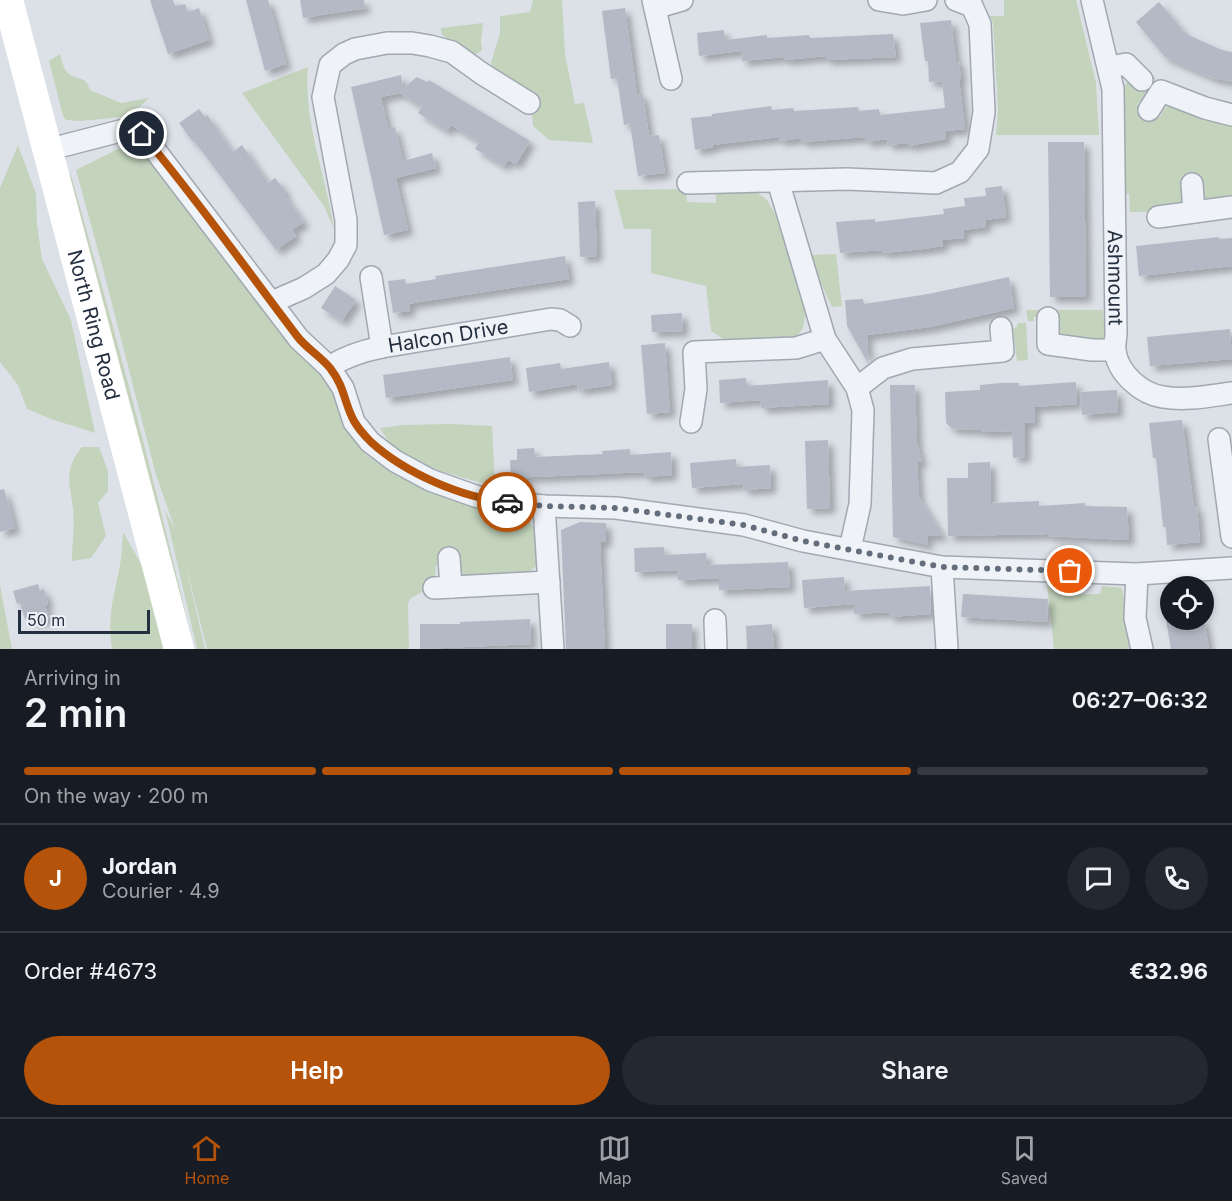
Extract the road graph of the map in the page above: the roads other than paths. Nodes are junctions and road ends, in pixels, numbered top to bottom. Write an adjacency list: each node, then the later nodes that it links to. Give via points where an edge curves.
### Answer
1 (8, 0): 14 (main road, North Ring Road)
2 (682, 0): 7 (street)
3 (879, 0): 4 (street)
4 (926, 0)
5 (956, 0): 15 (street, via 972,6 980,24 984,112 978,149 960,172 936,183)
6 (1092, 0): 8 (street, Ashmount)
7 (654, 4): 9 (street)
8 (1110, 67): 10 (street, via 1126,64); 28 (street, Ashmount)
9 (671, 79)
10 (1142, 80)
11 (529, 103): 22 (street, via 453,52 412,43 387,43 344,54 330,65 323,98 346,220 346,245 326,274)
12 (1149, 110): 13 (street, via 1161,91)
13 (1232, 115)
14 (47, 150): 22 (street, via 124,130 142,134); 44 (main road, North Ring Road)
15 (778, 181): 16 (street); 26 (street)
16 (688, 183)
17 (1192, 184): 19 (street)
18 (1232, 207): 19 (street)
19 (1194, 212): 20 (street)
20 (1158, 217)
21 (371, 277): 27 (street)
22 (272, 302): 29 (street, via 299,339)
23 (1048, 318): 28 (street, via 1048,344)
24 (570, 326): 27 (street, Halcon Drive, via 551,319)
25 (1001, 328): 30 (street, via 1003,351 912,359 883,368)
26 (825, 339): 30 (street); 32 (street, via 796,348 694,352 696,390)
27 (382, 347): 29 (street, Halcon Drive, via 352,354)
28 (1115, 350): 31 (street, Ashmount, via 1128,376 1140,388 1161,397)
29 (329, 367): 35 (street, via 343,388 354,422 370,442 395,461 430,480 475,496)
30 (857, 388): 37 (street, via 863,410 860,504)
31 (1232, 393)
32 (691, 422)
33 (1219, 439): 34 (street)
34 (1229, 480): 36 (street)
35 (544, 506): 37 (street, via 616,508 733,524); 42 (street)
36 (1232, 537)
37 (850, 549): 39 (street)
38 (449, 558): 42 (street, via 442,588)
39 (942, 567): 41 (street); 47 (street)
40 (1232, 568): 41 (street)
41 (1137, 574): 48 (street, via 1135,618)
42 (549, 582): 45 (street)
43 (715, 620): 46 (street)
44 (178, 649)
45 (553, 649)
46 (716, 649)
47 (947, 649)
48 (1142, 649)

